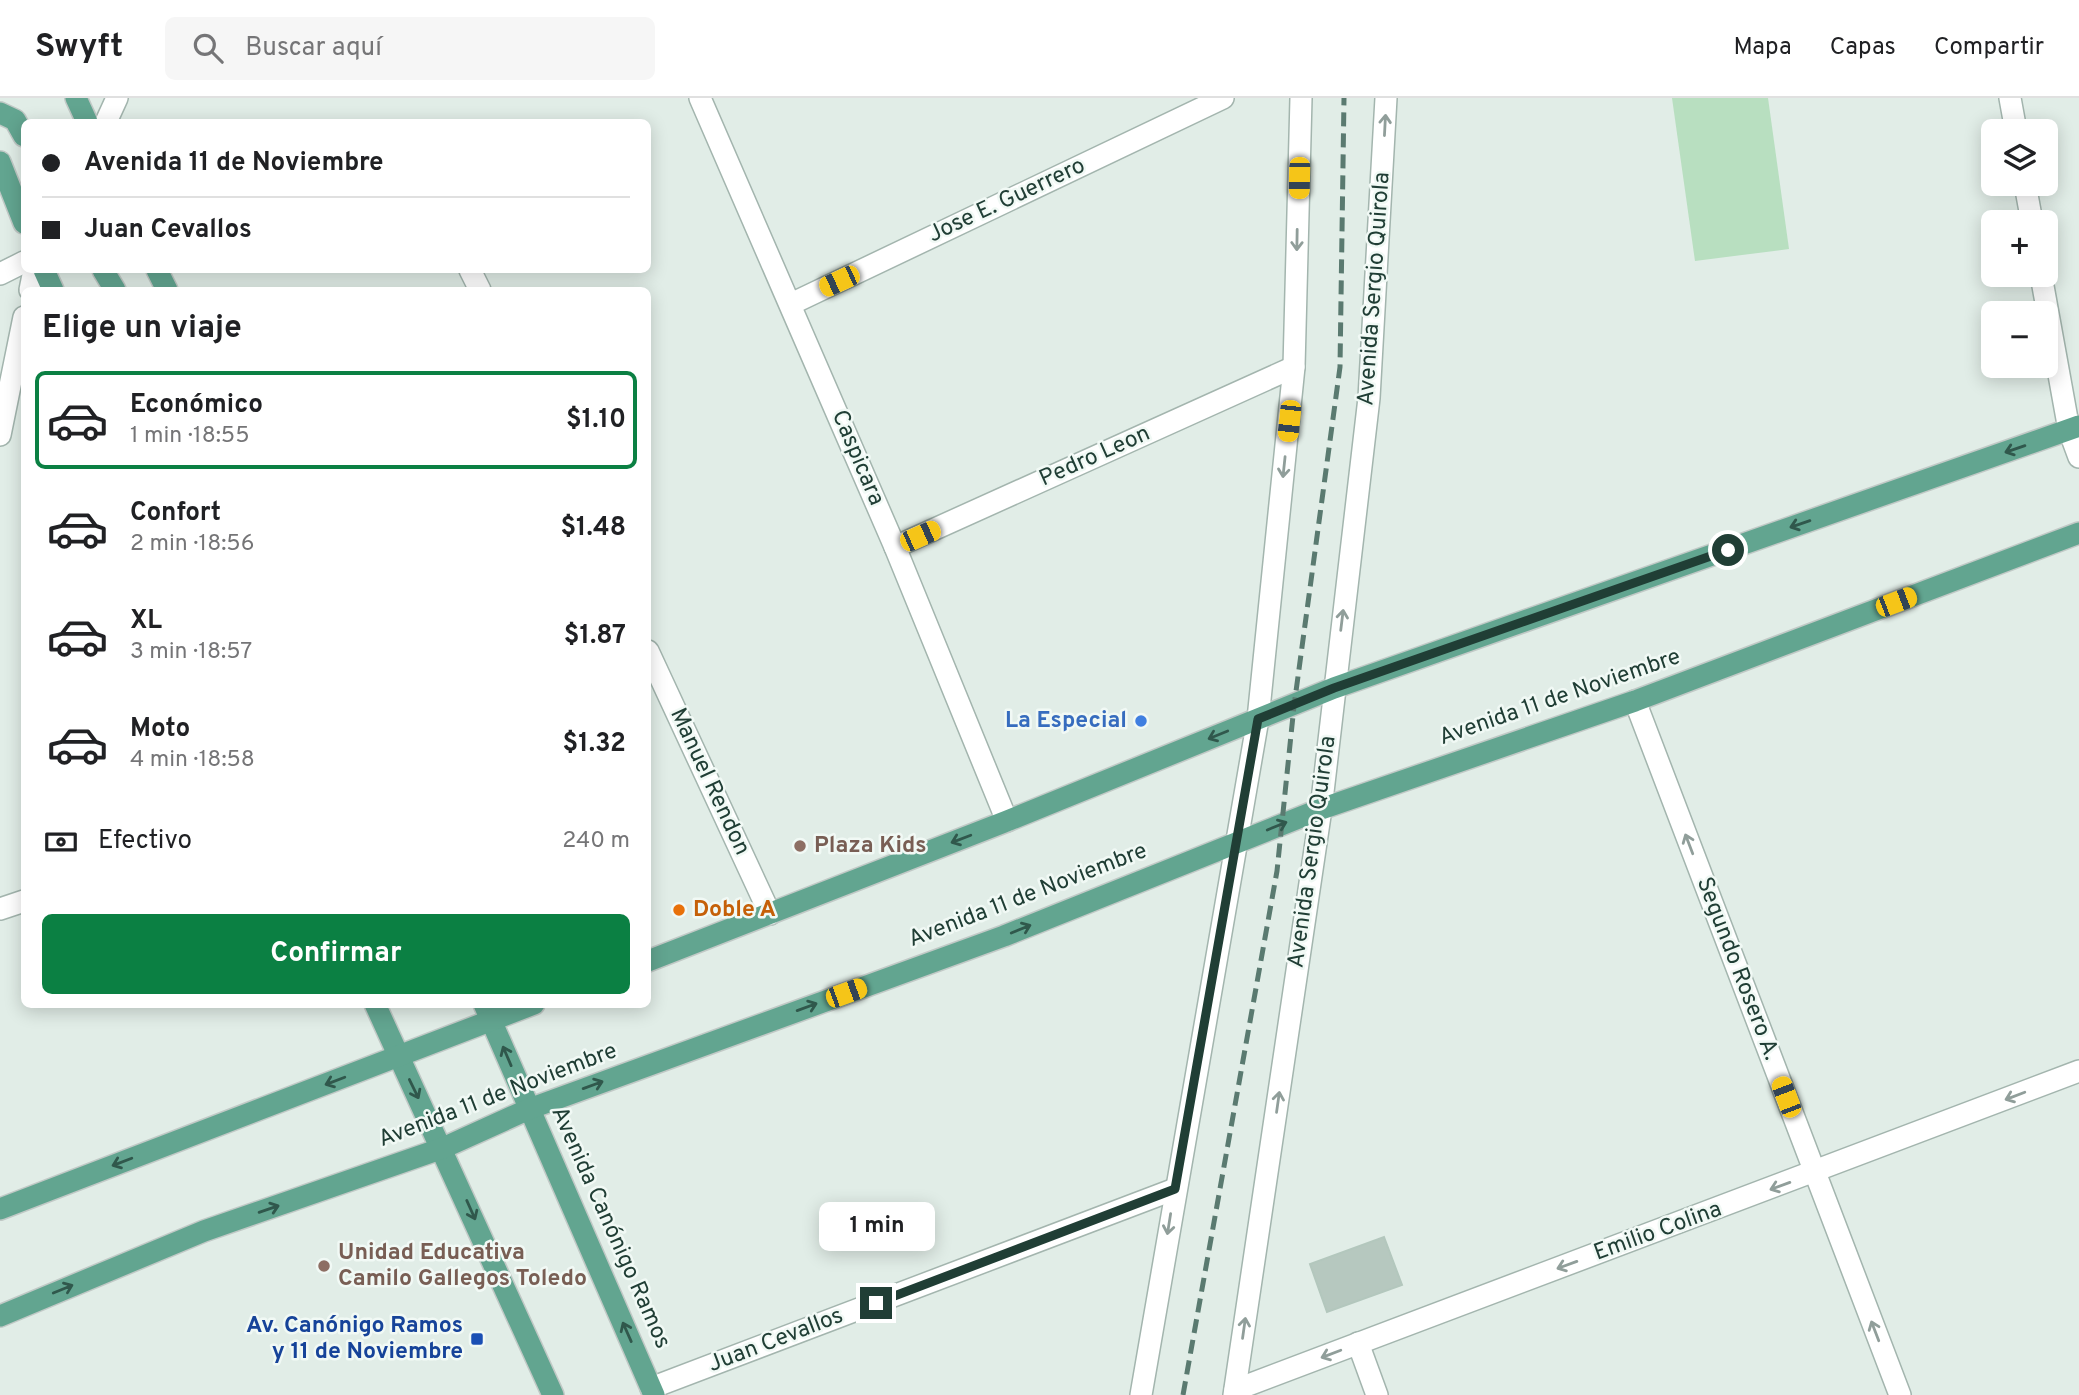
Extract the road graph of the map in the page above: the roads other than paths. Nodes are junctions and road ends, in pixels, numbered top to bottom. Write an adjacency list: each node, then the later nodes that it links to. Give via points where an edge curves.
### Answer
1 (76, 98): 9 (main road)
2 (117, 98): 10 (street)
3 (699, 98): 18 (street, Caspicara)
4 (1223, 98): 18 (street, Jose E. Guerrero)
5 (1301, 98): 20 (street, one-way to 20)
6 (1386, 98): 27 (street, Avenida Sergio Quirola, one-way to 6, via 1369,398)
7 (2010, 98): 11 (street)
8 (0, 113): 12 (main road, via 15,120)
9 (86, 119)
10 (107, 119)
11 (2014, 119)
12 (21, 131)
13 (0, 162): 14 (main road)
14 (21, 215)
15 (21, 264): 16 (street)
16 (0, 274)
17 (2044, 287): 21 (street)
18 (790, 304): 25 (street, Caspicara)
19 (21, 332): 22 (street)
20 (1294, 366): 25 (street, Pedro Leon); 29 (street, one-way to 29)
21 (2074, 428): 23 (street); 27 (main road, one-way to 27)
22 (0, 435)
23 (2079, 457)
24 (2079, 533): 28 (main road, Avenida 11 de Noviembre)
25 (895, 547): 31 (street, Caspicara)
26 (651, 657): 35 (street, Manuel Rendon)
27 (1334, 688): 29 (main road); 30 (street, Avenida Sergio Quirola)
28 (1635, 701): 30 (main road, Avenida 11 de Noviembre); 44 (street, Segundo Rosero A., one-way to 28)
29 (1258, 719): 31 (main road, one-way to 31); 32 (street)
30 (1321, 809): 32 (main road, Avenida 11 de Noviembre, one-way to 30); 50 (street, Avenida Sergio Quirola, one-way to 30)
31 (1007, 821): 35 (main road, one-way to 35)
32 (1236, 842): 42 (main road, Avenida 11 de Noviembre, one-way to 32, via 1004,936); 45 (street)
33 (21, 902): 34 (street)
34 (0, 909)
35 (770, 914): 36 (main road)
36 (651, 960)
37 (377, 1008): 40 (main road)
38 (514, 1008): 39 (main road)
39 (488, 1013): 40 (main road); 42 (main road, Avenida Canónigo Ramos, one-way to 39)
40 (398, 1057): 43 (main road, one-way to 43); 46 (main road, one-way to 46)
41 (2079, 1071): 44 (street, Emilio Colina, one-way to 44)
42 (529, 1109): 43 (main road, Avenida 11 de Noviembre); 49 (main road, Avenida Canónigo Ramos, one-way to 42)
43 (443, 1148): 47 (main road, Avenida 11 de Noviembre, one-way to 43, via 204,1231); 51 (main road, one-way to 51)
44 (1815, 1173): 48 (street, Emilio Colina, one-way to 48); 54 (street, Segundo Rosero A., one-way to 44)
45 (1175, 1189): 49 (street, Juan Cevallos); 52 (street, one-way to 52)
46 (0, 1209)
47 (0, 1316)
48 (1358, 1343): 50 (street, Emilio Colina, one-way to 50); 53 (street)
49 (653, 1391)
50 (1235, 1392)
51 (553, 1395)
52 (1141, 1395)
53 (1377, 1395)
54 (1900, 1395)

